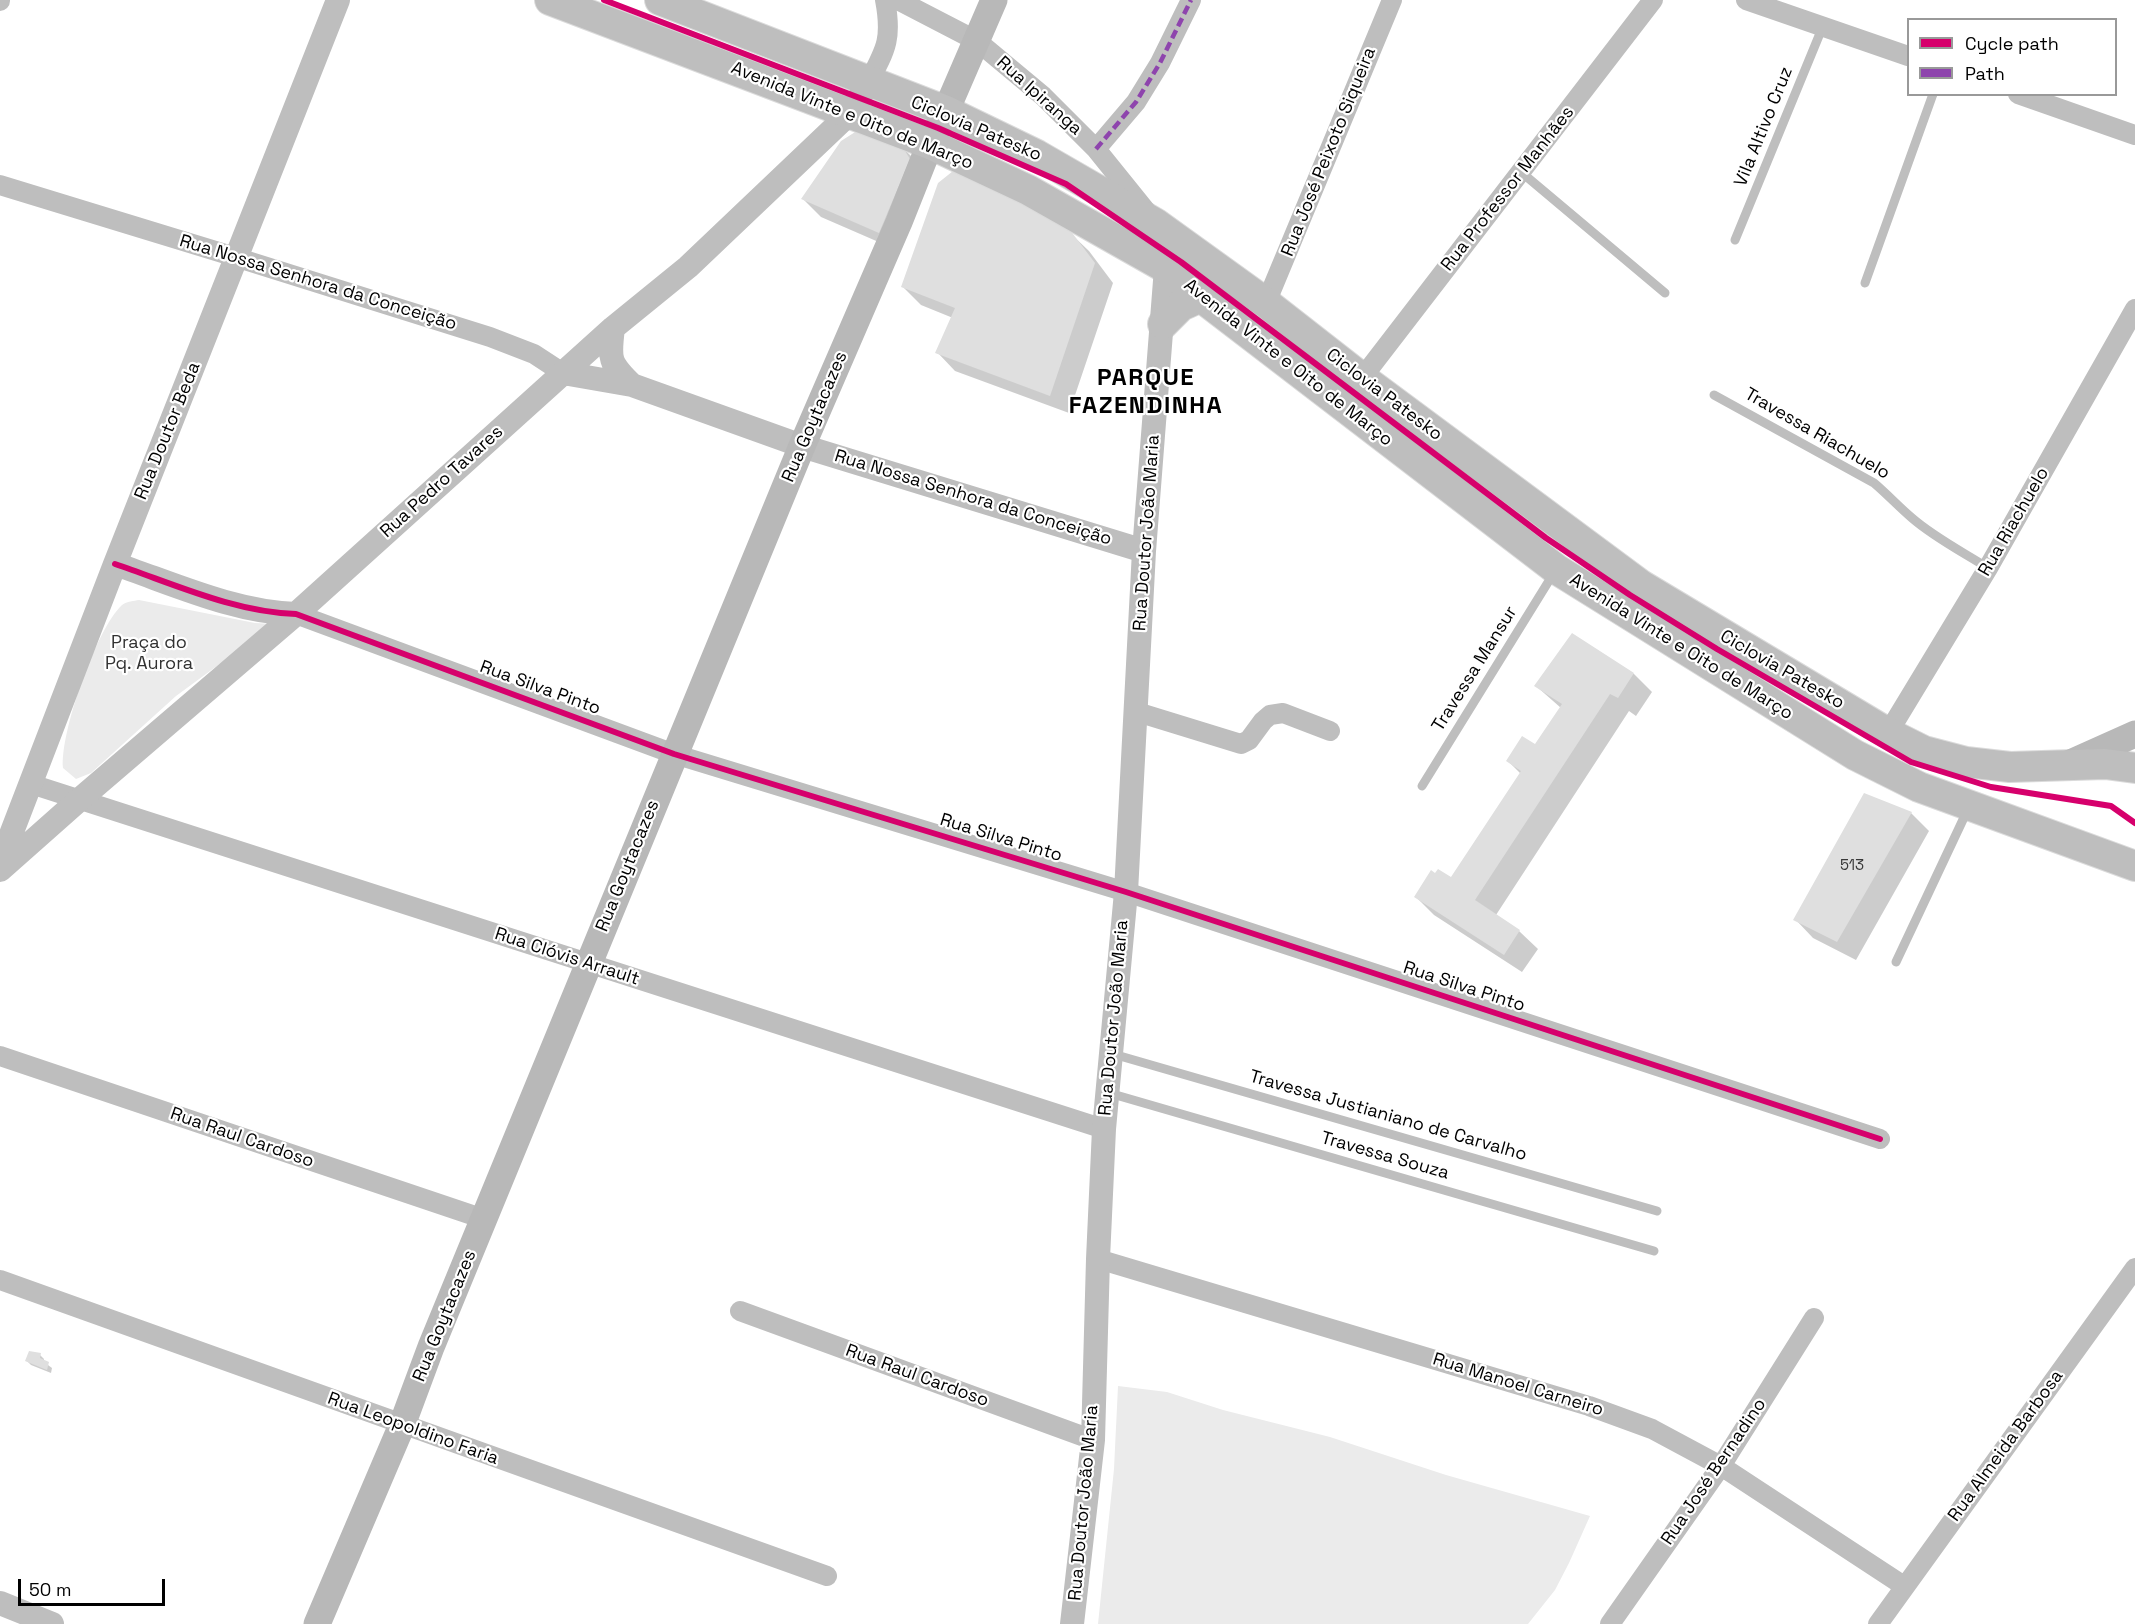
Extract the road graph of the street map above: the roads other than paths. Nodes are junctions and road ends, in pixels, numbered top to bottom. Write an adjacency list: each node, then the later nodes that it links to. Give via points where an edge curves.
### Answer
1 (338, 0): 26 (street, Rua Doutor Beda)
2 (550, 0): 18 (main road, Avenida Vinte e Oito de Março)
3 (660, 0): 14 (main road, Avenida Vinte e Oito de Março)
4 (885, 0): 14 (street, via 888,39)
5 (898, 0): 12 (street, Rua Ipiranga)
6 (994, 0): 12 (main road, Rua Goytacazes)
7 (1191, 0): 21 (street, via 1136,102)
8 (1392, 0): 31 (street, Rua José Peixoto Siqueira)
9 (1653, 0): 22 (street, Rua Professor Manhães)
10 (1746, 0): 11 (street)
11 (1823, 26): 13 (street); 25 (lane, Vila Altivo Cruz)
12 (977, 41): 17 (main road, Rua Goytacazes); 21 (street, Rua Ipiranga, via 1043,96)
13 (1907, 56)
14 (869, 81): 17 (main road, Avenida Vinte e Oito de Março); 18 (street, Rua Pedro Tavares)
15 (1932, 96): 28 (lane)
16 (2024, 96): 19 (street)
17 (946, 111): 20 (main road, Rua Goytacazes); 24 (main road, Avenida Vinte e Oito de Março, via 1037,155)
18 (851, 112): 20 (main road, Avenida Vinte e Oito de Março); 34 (street, Rua Pedro Tavares, via 688,267)
19 (2135, 135)
20 (930, 144): 27 (main road, Avenida Vinte e Oito de Março, via 1028,190); 39 (main road, Rua Goytacazes)
21 (1096, 149): 24 (street, Rua Ipiranga)
22 (1521, 172): 29 (lane); 36 (street, Rua Professor Manhães)
23 (0, 185): 26 (street, Rua Nossa Senhora da Conceição)
24 (1155, 223): 27 (main road, via 1167,251); 31 (main road, Avenida Vinte e Oito de Março)
25 (1735, 240)
26 (237, 258): 35 (street, Rua Nossa Senhora da Conceição, via 490,337 534,354); 41 (street, Rua Doutor Beda)
27 (1166, 268): 30 (main road, Avenida Vinte e Oito de Março); 33 (street, Rua Doutor João Maria)
28 (1864, 284)
29 (1665, 293)
30 (1201, 297): 33 (main road, via 1181,306); 43 (main road, Avenida Vinte e Oito de Março)
31 (1266, 303): 36 (main road, Avenida Vinte e Oito de Março)
32 (2135, 309): 42 (street, Rua Riachuelo)
33 (1163, 324): 40 (street, Rua Doutor João Maria)
34 (613, 328): 35 (street, Rua Pedro Tavares); 37 (street, via 609,353 616,369)
35 (563, 373): 37 (street, Rua Nossa Senhora da Conceição); 45 (street, Rua Pedro Tavares)
36 (1362, 378): 49 (main road, Avenida Vinte e Oito de Março, via 1641,585)
37 (632, 385): 39 (street, Rua Nossa Senhora da Conceição)
38 (1714, 395): 42 (lane, Travessa Riachuelo, via 1874,483 1934,536)
39 (802, 446): 40 (street, Rua Nossa Senhora da Conceição); 51 (main road, Rua Goytacazes)
40 (1144, 551): 47 (street, Rua Doutor João Maria)
41 (115, 564): 44 (street, Rua Silva Pinto); 54 (street, Rua Doutor Beda)
42 (1988, 568): 49 (street, Rua Riachuelo)
43 (1556, 569): 55 (lane, Travessa Mansur); 57 (main road, Avenida Vinte e Oito de Março, via 1855,755 1919,787)
44 (240, 606): 45 (street, Rua Silva Pinto); 46 (street, via 251,619)
45 (296, 614): 46 (street, Rua Pedro Tavares); 51 (street, Rua Silva Pinto)
46 (261, 643): 56 (street, Rua Pedro Tavares)
47 (1137, 712): 48 (street, via 1241,744 1270,715 1283,713); 62 (street, Rua Doutor João Maria)
48 (1330, 731)
49 (1888, 733): 52 (main road, Avenida Vinte e Oito de Março, via 1924,751 1966,762 2010,767)
50 (2135, 734): 52 (main road)
51 (674, 754): 62 (street, Rua Silva Pinto); 64 (main road, Rua Goytacazes)
52 (2068, 764): 53 (main road, Avenida Vinte e Oito de Março)
53 (2135, 768)
54 (31, 784): 56 (street, Rua Clóvis Arrault); 59 (street, Rua Doutor Beda)
55 (1422, 786)
56 (79, 800): 61 (street, Rua Pedro Tavares); 64 (street, Rua Clóvis Arrault)
57 (1974, 808): 58 (main road, via 2010,806); 60 (main road, Avenida Vinte e Oito de Março); 63 (lane)
58 (2135, 848)
59 (0, 863)
60 (2135, 866)
61 (0, 870)
62 (1126, 892): 65 (street, Rua Doutor João Maria); 69 (street, Rua Silva Pinto)
63 (1896, 962)
64 (588, 963): 68 (street, Rua Clóvis Arrault); 71 (main road, Rua Goytacazes)
65 (1110, 1053): 67 (street, Rua Doutor João Maria); 70 (lane, Travessa Justianiano de Carvalho)
66 (0, 1056): 71 (street, Rua Raul Cardoso)
67 (1107, 1092): 68 (street, Rua Doutor João Maria); 72 (lane, Travessa Souza)
68 (1104, 1129): 73 (street, Rua Doutor João Maria)
69 (1880, 1139)
70 (1657, 1211)
71 (484, 1219): 78 (main road, Rua Goytacazes)
72 (1654, 1251)
73 (1098, 1259): 79 (street, Rua Doutor João Maria); 80 (street, Rua Manoel Carneiro, via 1589,1406 1652,1430)
74 (2135, 1268): 82 (street, Rua Almeida Barbosa)
75 (0, 1280): 78 (street, Rua Leopoldino Faria)
76 (740, 1311): 79 (street, Rua Raul Cardoso)
77 (1814, 1318): 80 (street, Rua José Bernadino)
78 (402, 1425): 81 (street, Rua Leopoldino Faria); 85 (main road, Rua Goytacazes)
79 (1093, 1440): 86 (street, Rua Doutor João Maria)
80 (1721, 1466): 82 (street, Rua Manoel Carneiro); 87 (street, Rua José Bernadino)
81 (827, 1576)
82 (1904, 1586): 88 (street, Rua Almeida Barbosa)
83 (0, 1603): 84 (street)
84 (52, 1624)
85 (317, 1624)
86 (1072, 1624)
87 (1610, 1624)
88 (1878, 1624)

